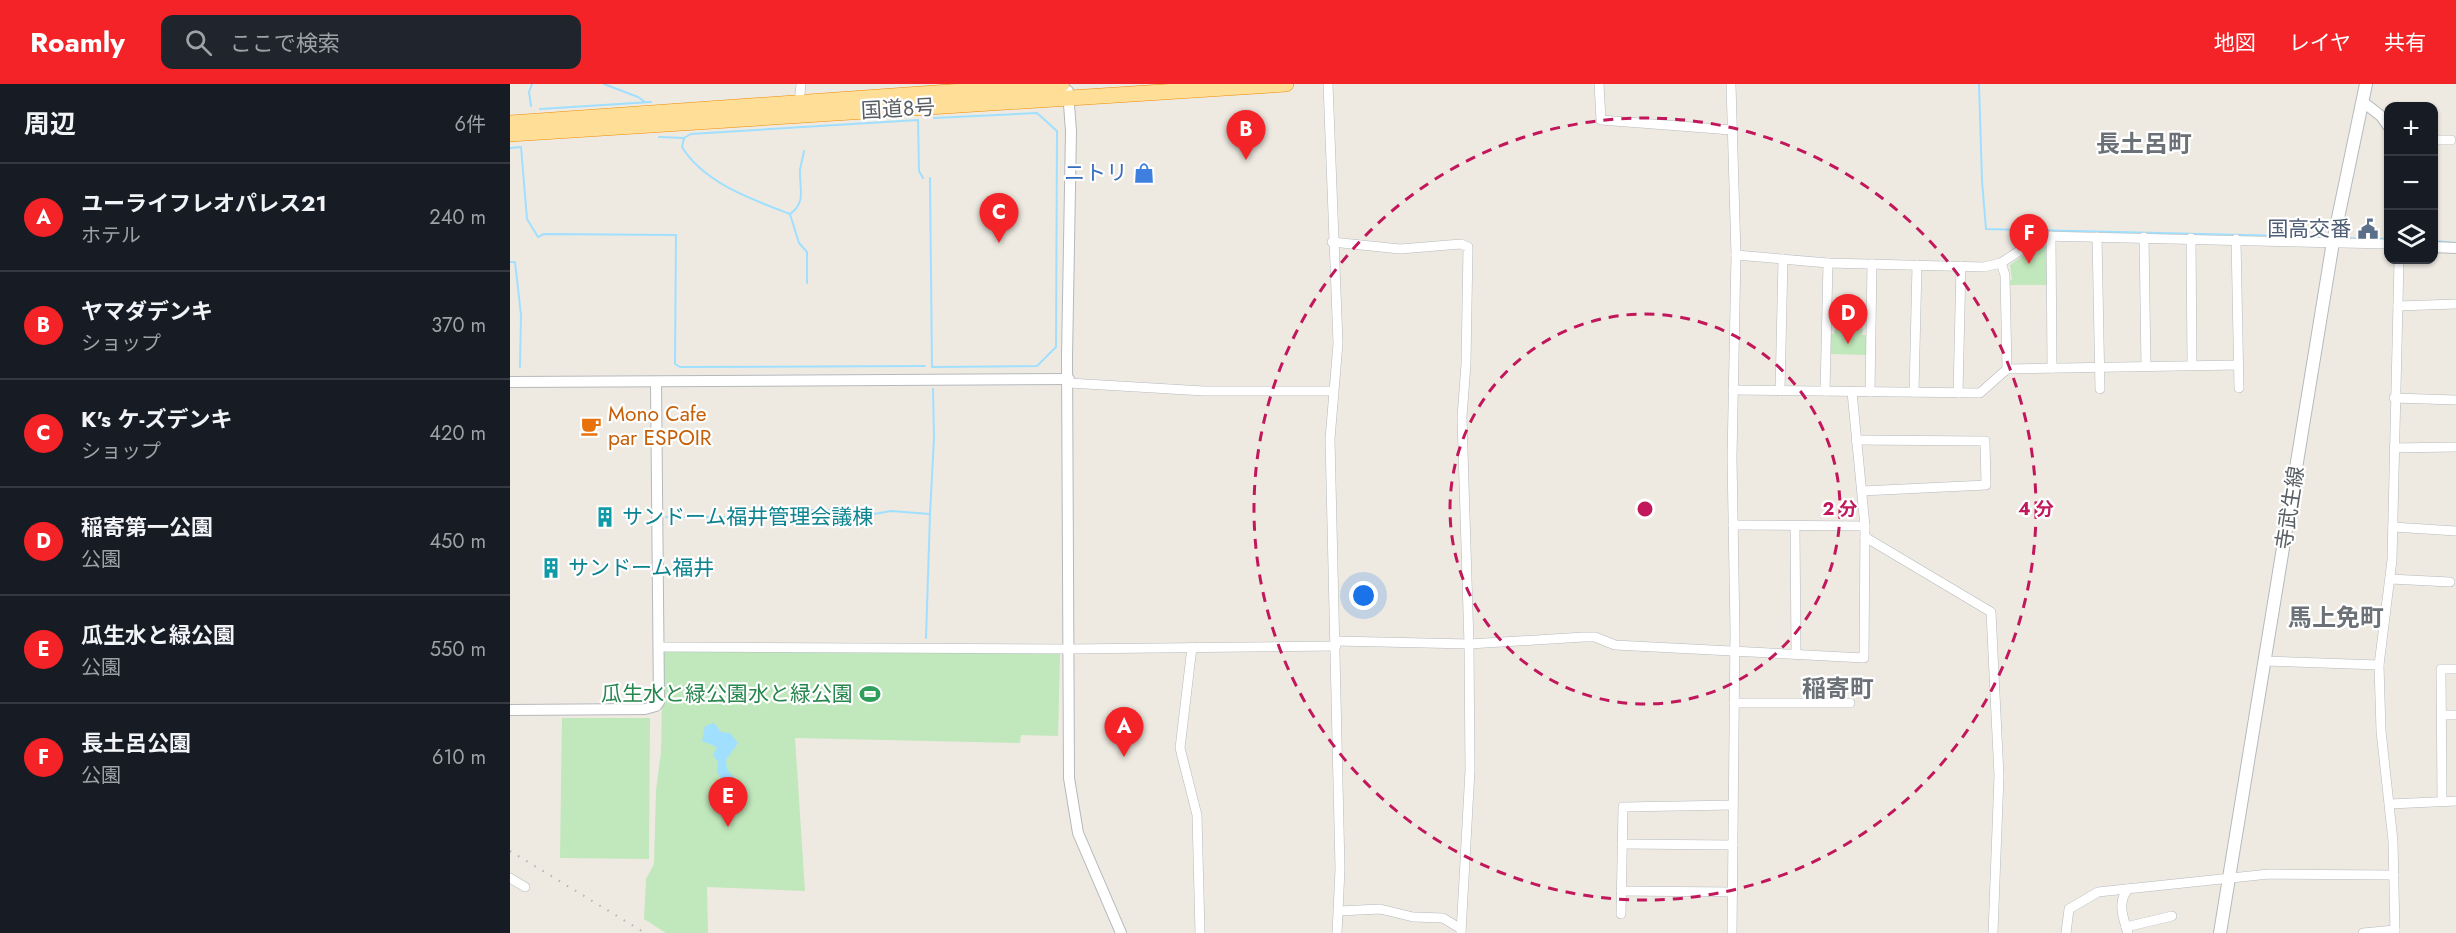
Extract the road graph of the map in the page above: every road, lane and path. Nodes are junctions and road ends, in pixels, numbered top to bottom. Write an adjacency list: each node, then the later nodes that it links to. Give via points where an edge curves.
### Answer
1 (801, 84): 10 (street)
2 (1062, 84): 10 (highway, 国道8号)
3 (1286, 84): 8 (highway, 国道8号)
4 (1328, 84): 22 (street)
5 (1599, 84): 13 (street, via 1601,120)
6 (1731, 84): 13 (street)
7 (2366, 84): 9 (main road, 寺武生線)
8 (1068, 92): 14 (highway, 国道8号); 43 (street)
9 (2363, 102): 11 (street); 23 (main road, 寺武生線)
10 (799, 104): 12 (highway, 国道8号)
11 (2384, 120)
12 (510, 123)
13 (1731, 130): 27 (street)
14 (510, 134)
15 (2438, 140): 16 (street)
16 (2451, 140)
17 (2051, 236): 18 (street); 30 (street, via 2042,236); 41 (street)
18 (2097, 237): 19 (street); 40 (street)
19 (2144, 237): 20 (street); 39 (street)
20 (2191, 238): 21 (street); 37 (street)
21 (2236, 239): 23 (street); 38 (street)
22 (1332, 242): 49 (street, via 1338,358); 71 (street, via 1400,249 1468,246 1462,417)
23 (2333, 242): 24 (street); 77 (main road, 寺武生線)
24 (2384, 244)
25 (2438, 247): 26 (street)
26 (2456, 248)
27 (1736, 255): 28 (street); 48 (street)
28 (1783, 258): 29 (street); 50 (street)
29 (1828, 262): 31 (street); 51 (street)
30 (2001, 263): 34 (street); 42 (street, via 2006,275)
31 (1872, 264): 33 (street); 53 (street)
32 (2399, 264): 36 (street)
33 (1917, 265): 34 (street); 54 (street)
34 (1961, 266): 55 (street)
35 (2456, 304): 36 (street)
36 (2398, 306): 56 (street)
37 (2192, 365): 38 (street); 39 (street)
38 (2238, 365): 46 (street)
39 (2146, 366): 40 (street)
40 (2099, 367): 41 (street); 47 (street)
41 (2052, 368): 42 (street)
42 (2007, 369): 55 (street, via 1980,393)
43 (1069, 381): 45 (street, via 898,378); 49 (street, via 1204,391); 74 (street)
44 (510, 382): 45 (street)
45 (656, 382): 72 (street)
46 (2239, 388)
47 (2100, 389)
48 (1733, 390): 50 (street); 62 (street)
49 (1332, 391): 70 (street)
50 (1780, 391): 51 (street)
51 (1826, 391): 52 (street)
52 (1852, 392): 53 (street); 58 (street)
53 (1869, 392): 54 (street)
54 (1914, 392): 55 (street)
55 (1958, 393)
56 (2394, 398): 57 (street); 60 (street)
57 (2456, 400)
58 (1857, 440): 61 (street); 61 (street, via 1984,441 1986,485)
59 (2456, 447): 60 (street)
60 (2394, 448): 65 (street)
61 (1862, 491): 64 (street)
62 (1733, 525): 63 (street); 75 (street)
63 (1795, 525): 64 (street); 76 (street)
64 (1865, 526): 67 (street)
65 (2393, 527): 66 (street); 68 (street)
66 (2456, 531)
67 (1865, 537): 76 (street, via 1864,658); 108 (street, via 1991,612 1999,776)
68 (2390, 579): 69 (street); 78 (street)
69 (2450, 582)
70 (1336, 644): 71 (street); 73 (street); 98 (street)
71 (1469, 644): 75 (street, via 1595,637 1616,645); 102 (street, via 1470,770)
72 (659, 646): 74 (street); 82 (street, via 663,669 660,697 652,709)
73 (1192, 648): 74 (street); 105 (street, via 1180,748 1197,815)
74 (1069, 649): 104 (street, via 1069,778 1074,817)
75 (1735, 650): 76 (street); 81 (street)
76 (1796, 654)
77 (2265, 661): 78 (street); 93 (main road, 寺武生線)
78 (2379, 665): 87 (street, via 2381,731)
79 (2456, 669): 83 (street, via 2441,669)
80 (1850, 703): 81 (street)
81 (1734, 704): 88 (street)
82 (510, 710)
83 (2442, 715): 84 (street); 85 (street)
84 (2456, 715)
85 (2442, 801): 86 (street); 87 (street)
86 (2456, 801)
87 (2390, 804): 91 (street)
88 (1733, 805): 89 (street, via 1623,807); 90 (street)
89 (1622, 844): 90 (street); 96 (street)
90 (1733, 845): 97 (street)
91 (2394, 875): 93 (street, via 2269,874); 103 (street)
92 (510, 878): 94 (street)
93 (2229, 878): 95 (street); 110 (main road, 寺武生線)
94 (525, 887)
95 (2128, 889): 101 (street, via 2121,905); 109 (street, via 2098,892 2069,909)
96 (1622, 891): 97 (street); 99 (street)
97 (1733, 891): 107 (street)
98 (1339, 911): 102 (street, via 1380,909 1413,917 1443,918); 106 (street)
99 (1621, 914)
100 (2172, 916): 101 (street)
101 (2127, 930)
102 (1461, 931)
103 (2395, 932): 111 (street)
104 (1122, 933)
105 (1200, 933)
106 (1337, 933)
107 (1732, 933)
108 (1993, 933)
109 (2066, 933)
110 (2220, 933)
111 (2363, 933)

